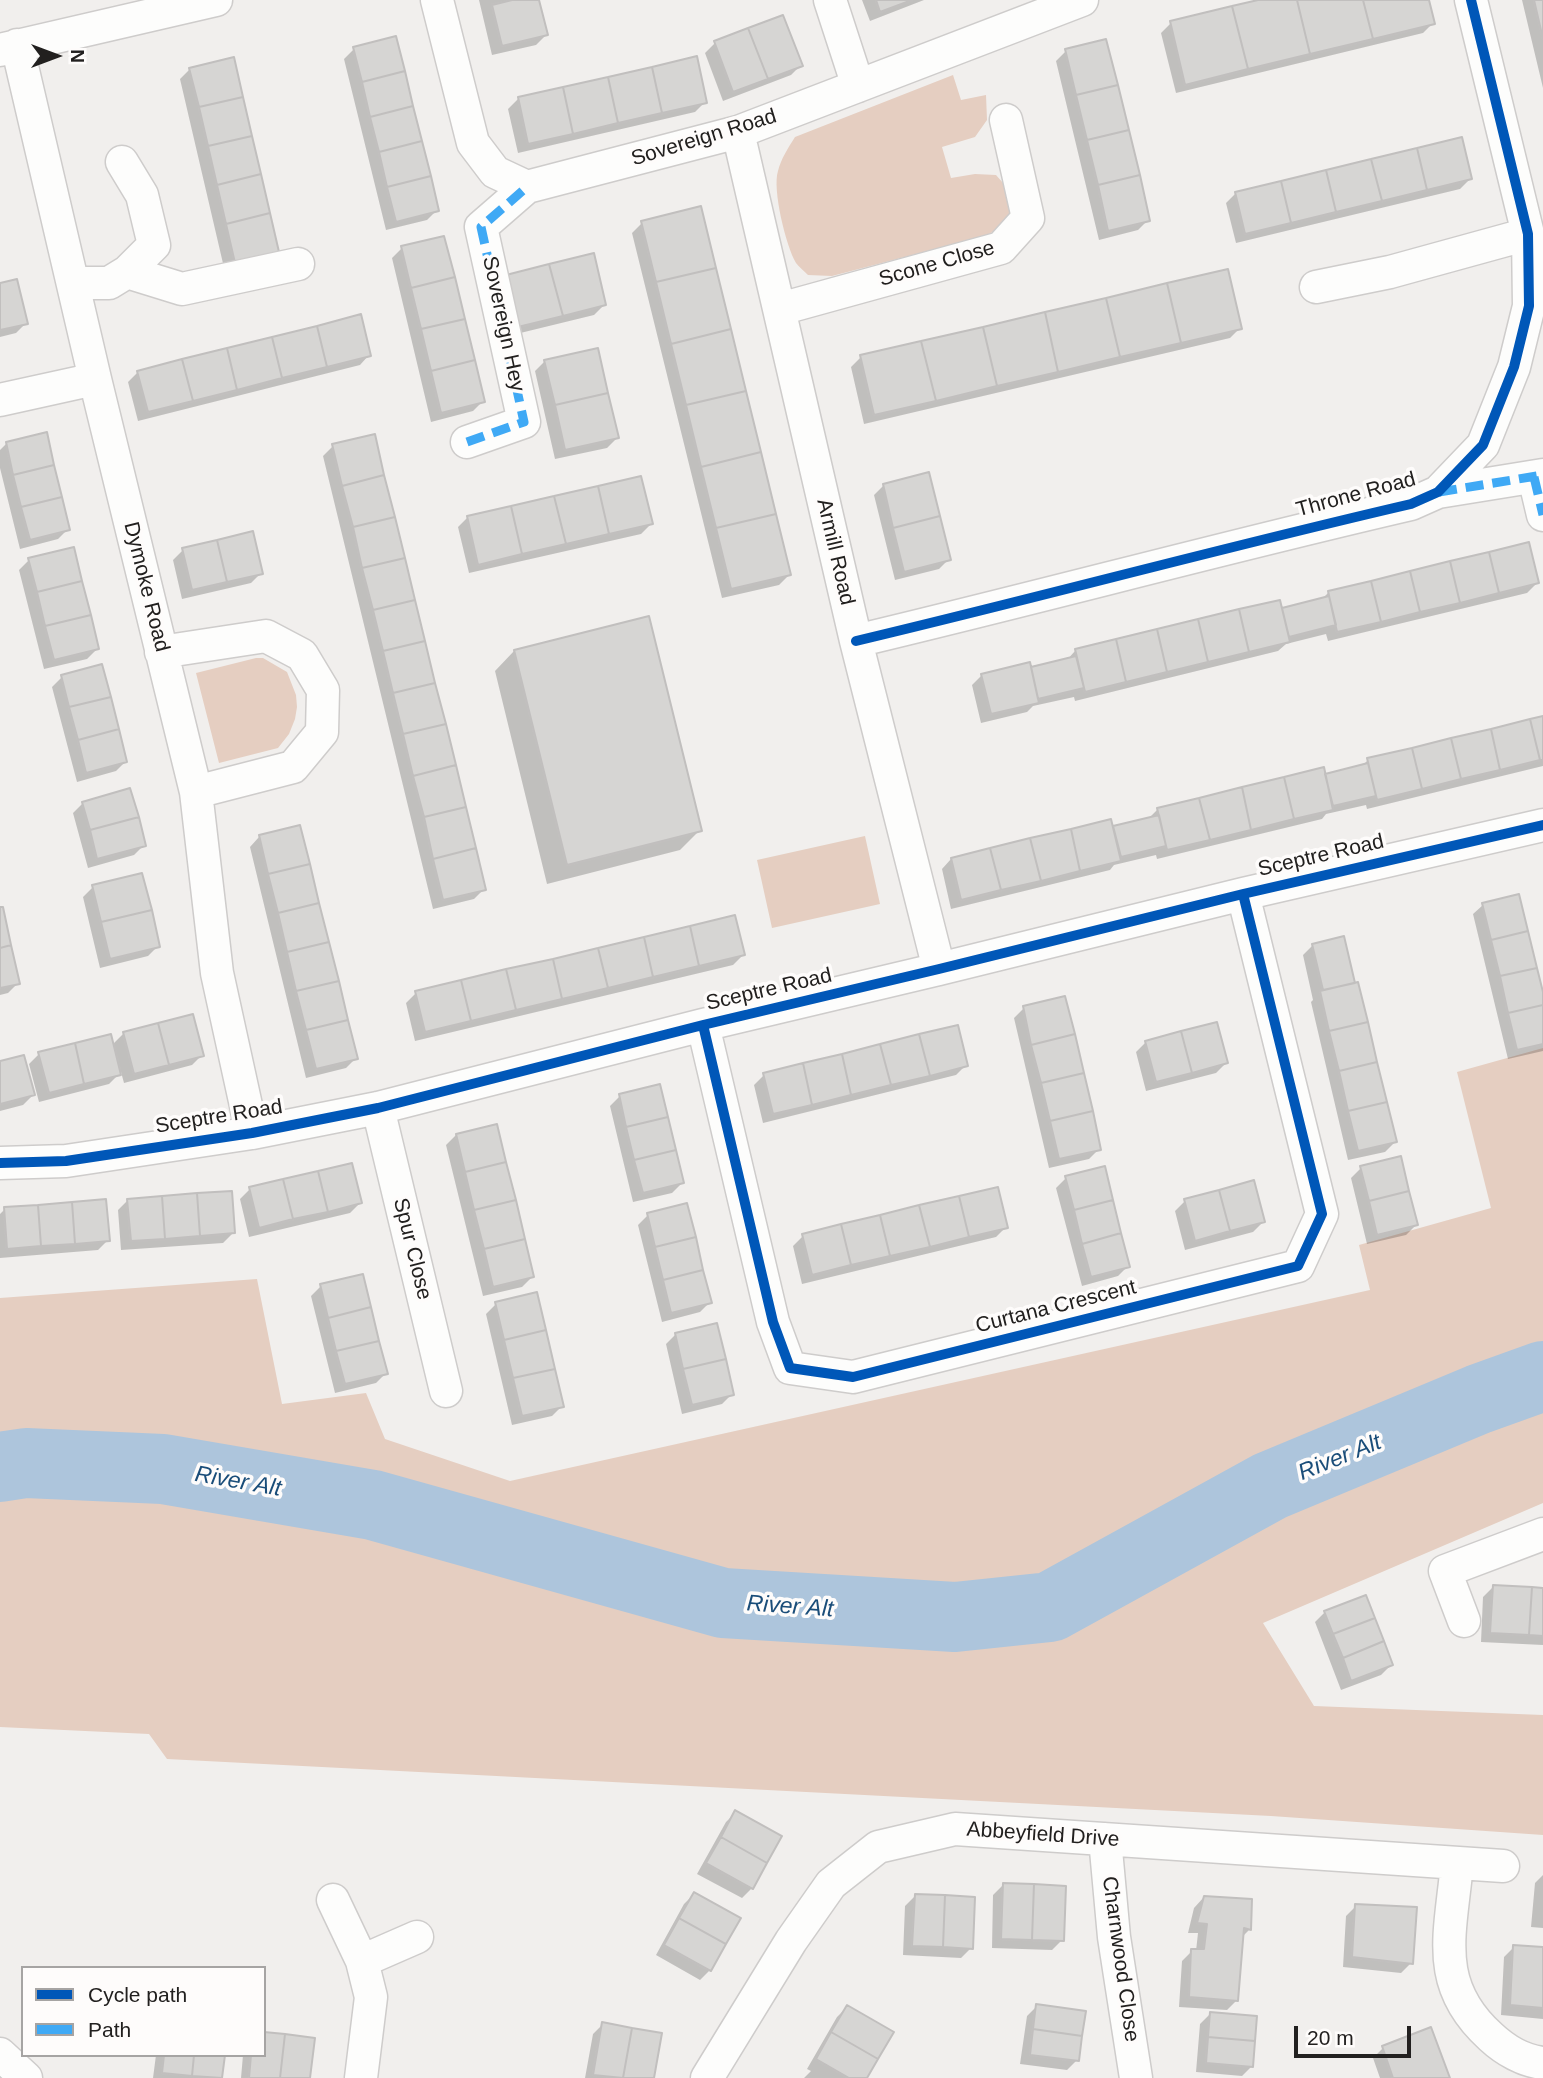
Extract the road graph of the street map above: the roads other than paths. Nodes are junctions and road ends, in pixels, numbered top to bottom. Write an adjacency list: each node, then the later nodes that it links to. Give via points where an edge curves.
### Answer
1 (216, 0): 7 (street)
2 (437, 0): 12 (street, via 473,142 495,172)
3 (830, 0): 8 (street)
4 (1082, 0): 6 (street, Sovereign Road)
5 (1471, 0): 13 (street, Throne Road)
6 (1018, 12): 8 (street, Sovereign Road)
7 (8, 47): 16 (street, Dymoke Road)
8 (858, 86): 10 (street, Sovereign Road)
9 (1006, 120): 18 (street, Scone Close, via 1028,218 1001,248)
10 (738, 132): 12 (street, Sovereign Road); 18 (street, Armill Road)
11 (122, 162): 15 (street, via 142,195 154,245)
12 (527, 187): 21 (street, Sovereign Hey, via 481,227 524,422)
13 (1528, 234): 17 (street); 23 (street, Throne Road, via 1529,306 1514,367 1483,445)
14 (298, 264): 15 (street, via 182,289)
15 (127, 272): 16 (street, via 109,283)
16 (73, 284): 19 (street, Dymoke Road)
17 (1316, 287)
18 (780, 309): 25 (street, Armill Road)
19 (95, 379): 20 (street); 26 (street, Dymoke Road)
20 (0, 400)
21 (467, 442)
22 (1539, 476): 23 (street); 24 (street)
23 (1438, 492): 25 (street, Throne Road, via 1411,504)
24 (1543, 515)
25 (856, 641): 30 (street, Armill Road)
26 (161, 652): 27 (street, Dymoke Road); 27 (street, via 266,636 302,655 323,690 322,732 292,767)
27 (196, 792): 33 (street, Dymoke Road, via 218,973)
28 (1543, 825): 29 (street, Sceptre Road)
29 (1243, 894): 30 (street, Sceptre Road); 31 (street, Curtana Crescent, via 1322,1214 1298,1266 853,1377 789,1368 773,1322)
30 (939, 970): 31 (street, Sceptre Road)
31 (703, 1025): 32 (street, Sceptre Road)
32 (378, 1108): 33 (street, Sceptre Road); 35 (street, Spur Close)
33 (252, 1133): 34 (street, Sceptre Road, via 66,1161)
34 (0, 1163)
35 (446, 1391)
36 (1543, 1534): 37 (street, via 1445,1571)
37 (1464, 1621)
38 (1105, 1839): 39 (street, Abbeyfield Drive); 48 (street, Abbeyfield Drive, via 954,1829 878,1847 831,1884); 49 (street, Charnwood Close, via 1114,1937)
39 (1457, 1863): 40 (street, Abbeyfield Drive); 45 (street, via 1448,1962 1454,1985 1476,2024 1495,2041)
40 (1503, 1866)
41 (333, 1900): 43 (street)
42 (417, 1937): 43 (street)
43 (362, 1961): 47 (street, via 371,1997)
44 (0, 2054): 46 (street)
45 (1543, 2063)
46 (26, 2078)
47 (361, 2078)
48 (707, 2078)
49 (1136, 2078)

